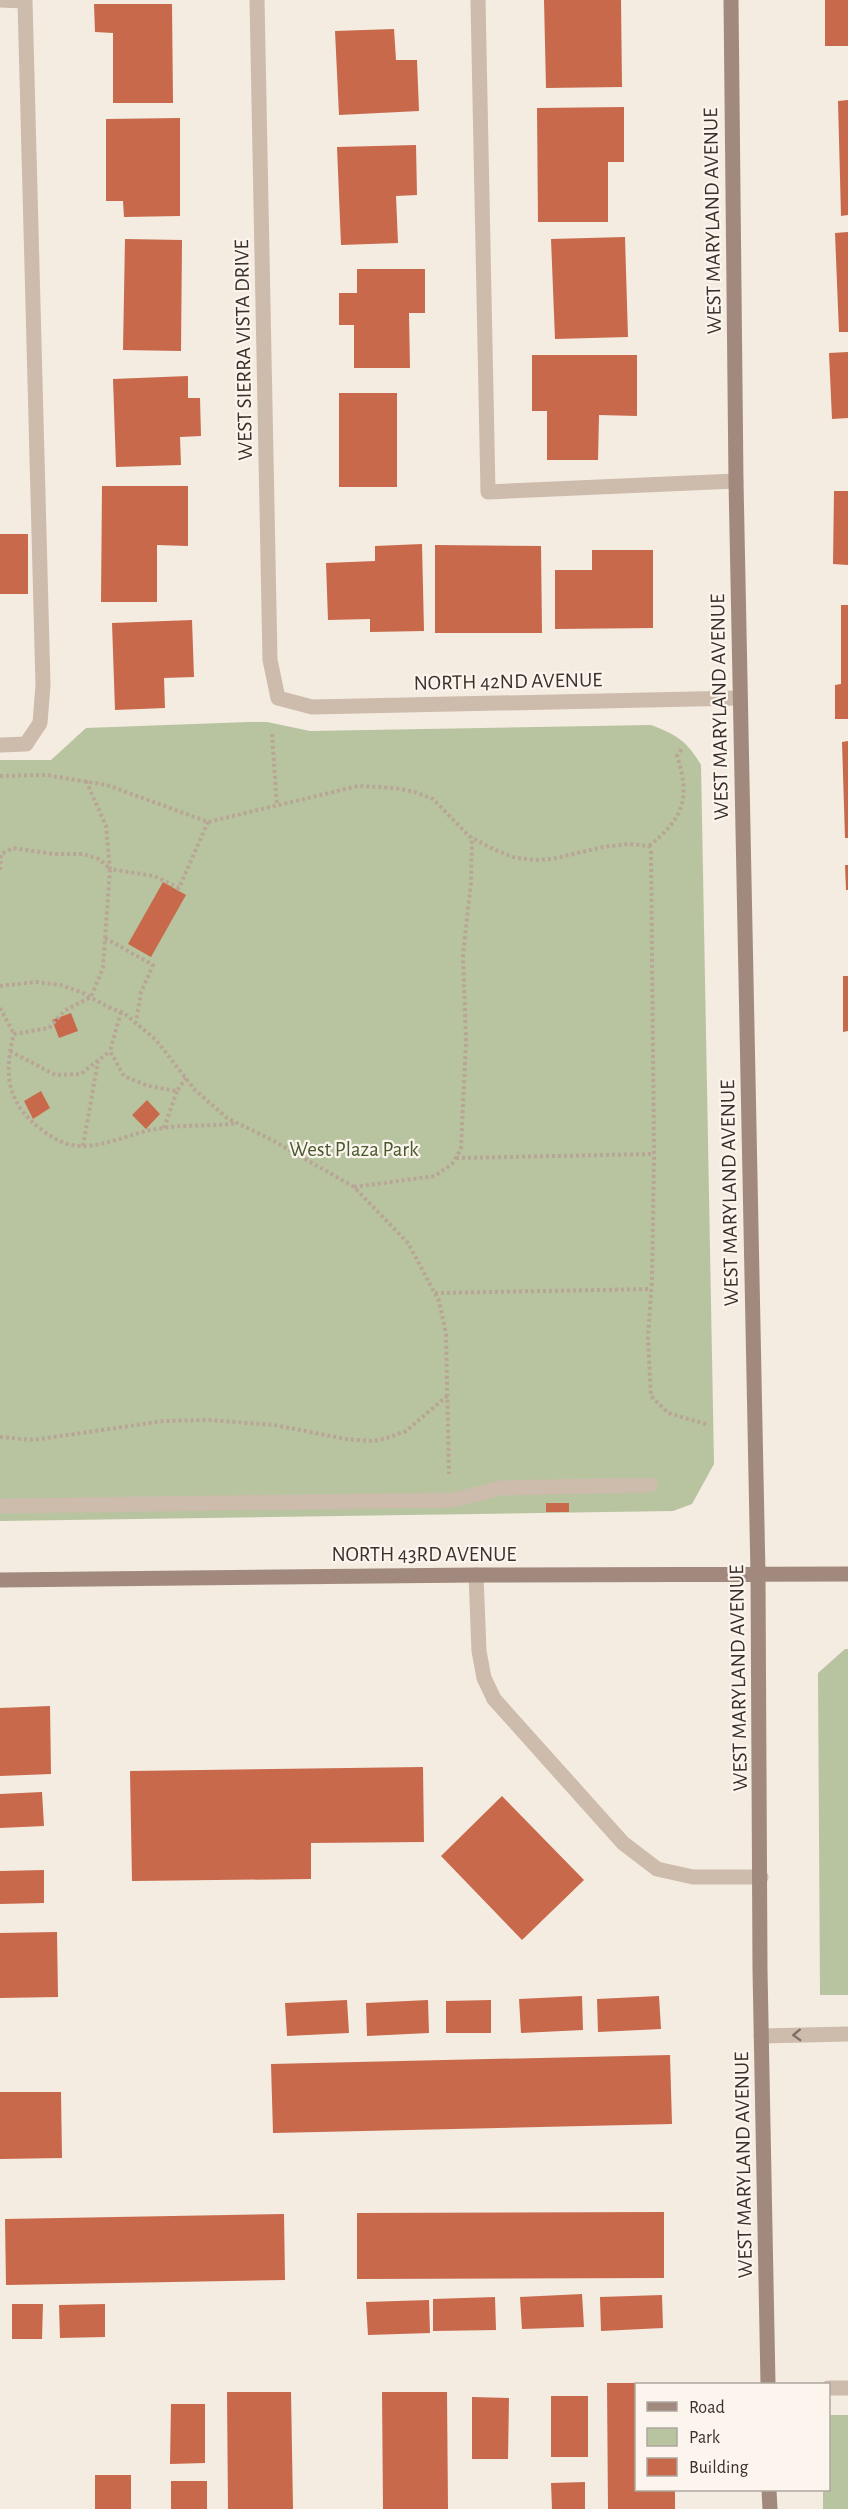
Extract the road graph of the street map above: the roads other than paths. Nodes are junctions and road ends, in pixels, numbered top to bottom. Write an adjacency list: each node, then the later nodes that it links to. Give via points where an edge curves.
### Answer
1 (0, 0): 8 (street, via 26,1 43,685 40,723 26,744)
2 (257, 0): 6 (street, WEST SIERRA VISTA DRIVE, via 270,660)
3 (478, 0): 5 (street, via 488,492)
4 (731, 0): 5 (street, WEST MARYLAND AVENUE)
5 (736, 481): 7 (street, WEST MARYLAND AVENUE)
6 (278, 698): 7 (street, NORTH 42ND AVENUE, via 312,707)
7 (740, 698): 13 (street, WEST MARYLAND AVENUE)
8 (0, 745)
9 (650, 1485): 10 (street, via 501,1488 454,1500)
10 (0, 1506)
11 (848, 1574): 13 (street, NORTH 43RD AVENUE)
12 (476, 1575): 13 (street, NORTH 43RD AVENUE); 14 (street, NORTH 43RD AVENUE); 15 (street, via 479,1651 484,1678 494,1699 623,1843 657,1869 677,1874)
13 (758, 1575): 15 (street, WEST MARYLAND AVENUE)
14 (0, 1580)
15 (761, 1877): 17 (street, WEST MARYLAND AVENUE)
16 (848, 2034): 17 (street, one-way to 17)
17 (761, 2036): 18 (street, WEST MARYLAND AVENUE)
18 (768, 2383)
19 (830, 2388): 20 (street)
20 (848, 2388)
21 (769, 2491): 22 (street)
22 (770, 2509)

